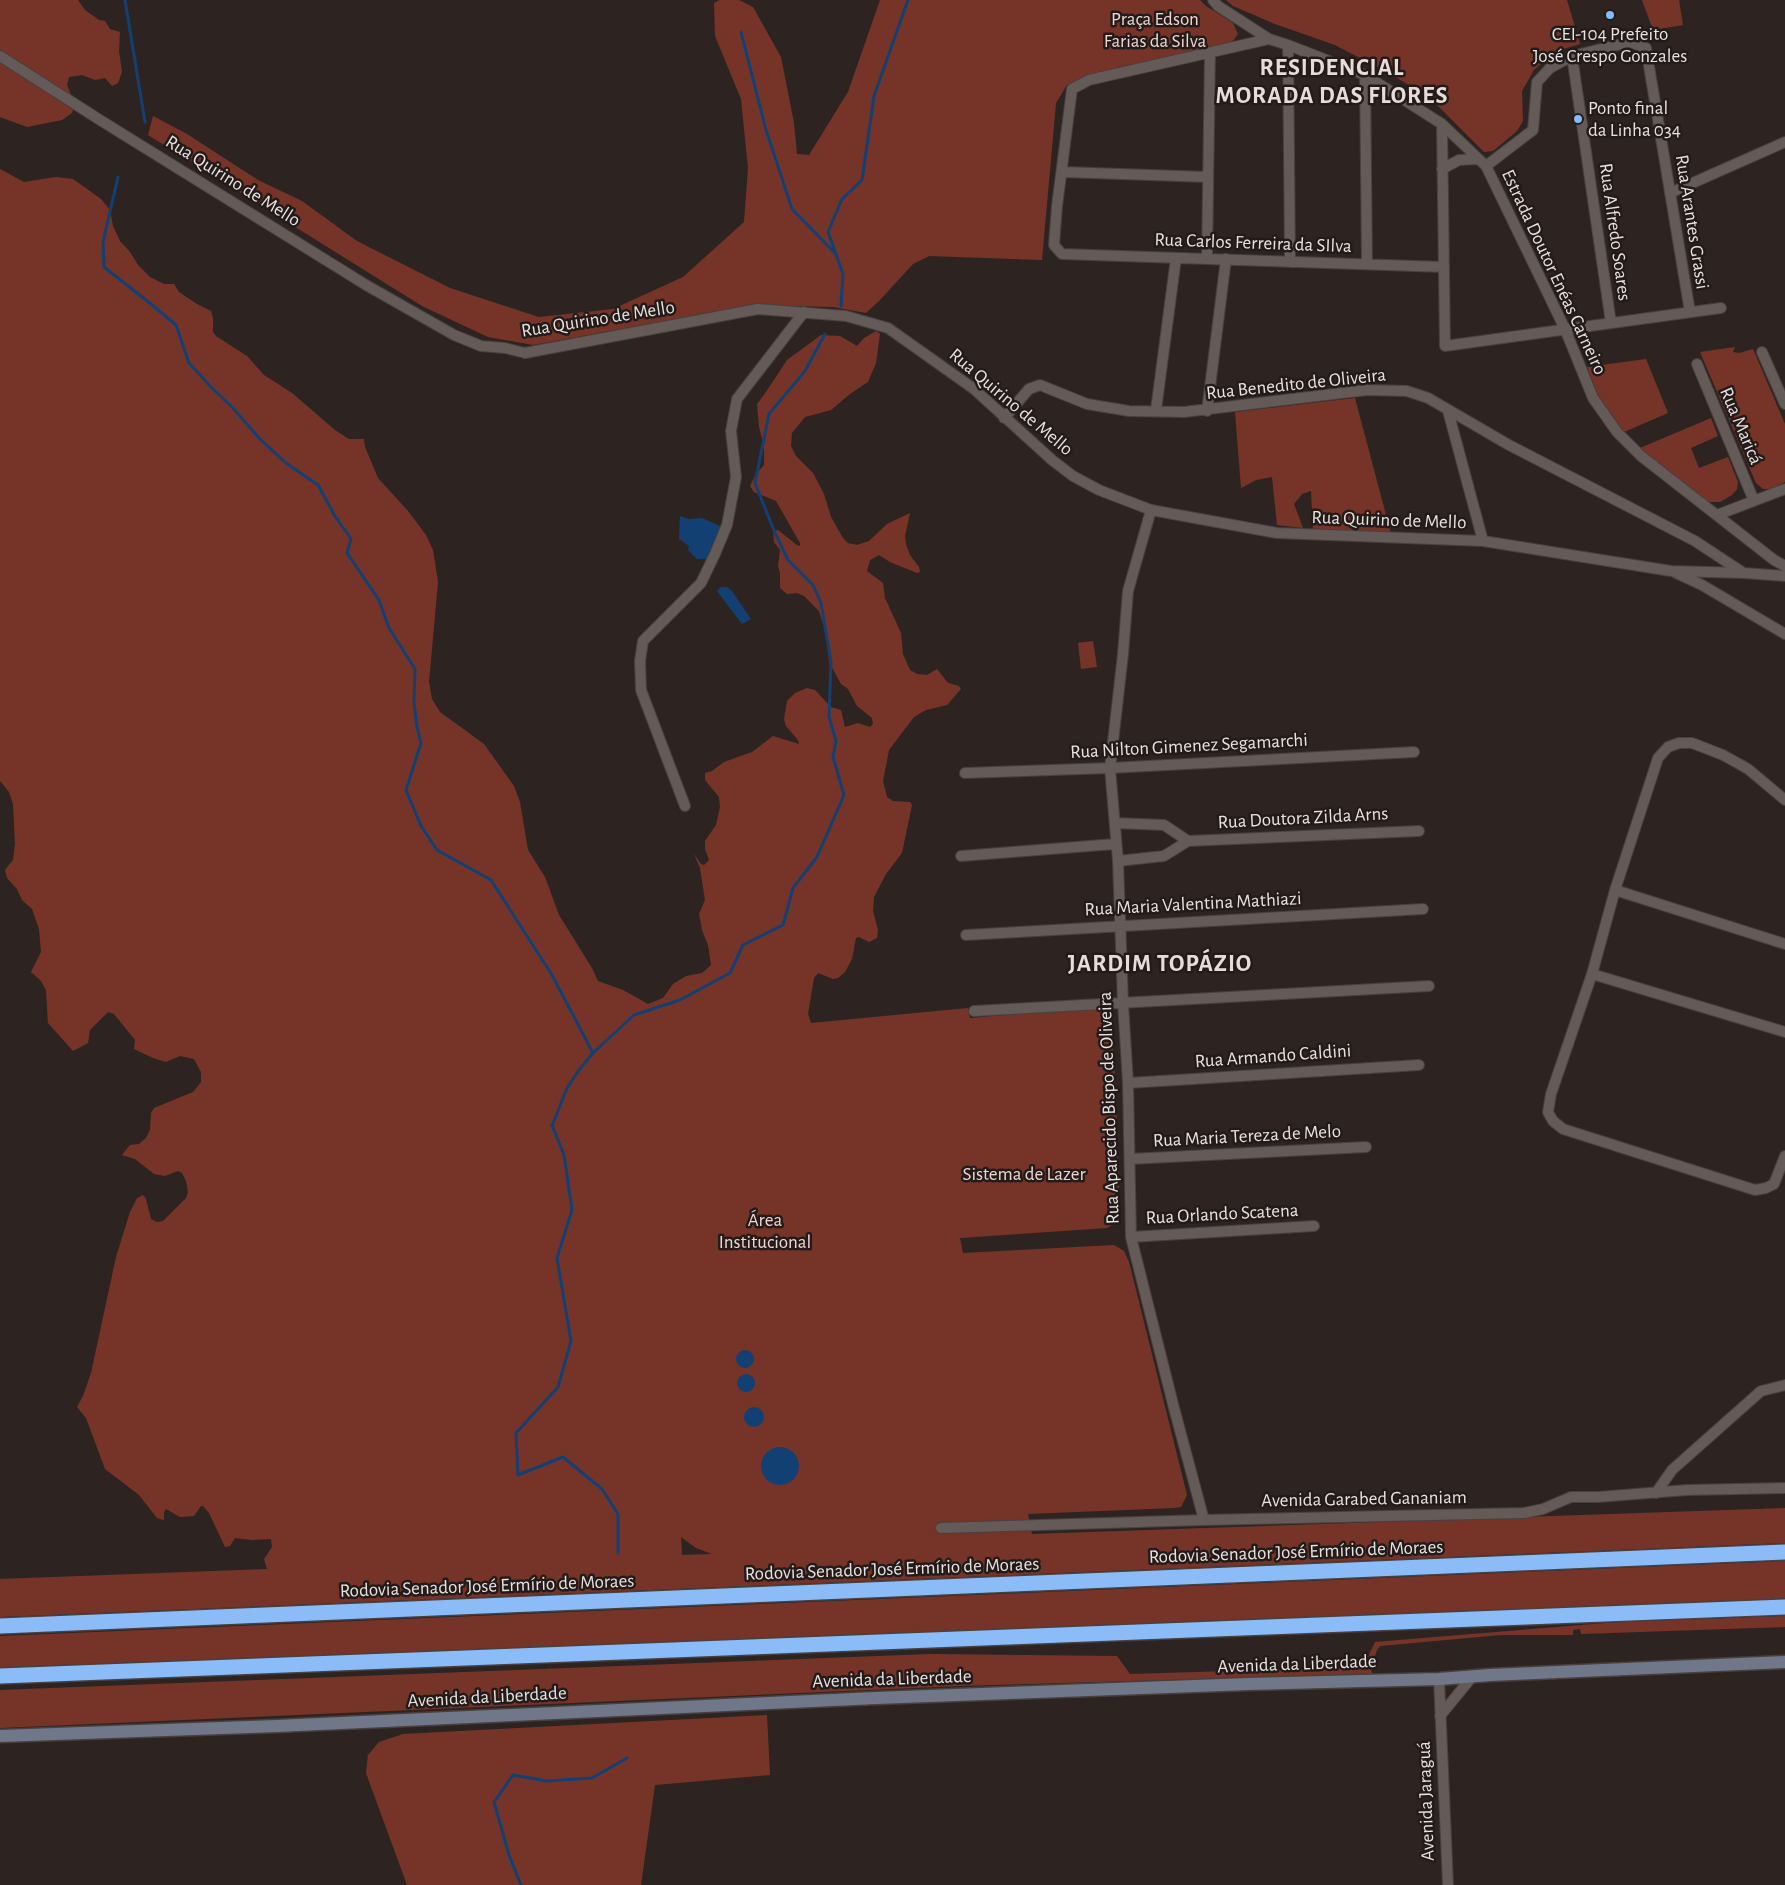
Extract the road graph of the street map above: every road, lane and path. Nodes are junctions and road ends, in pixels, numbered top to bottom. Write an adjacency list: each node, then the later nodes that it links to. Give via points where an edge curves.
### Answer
1 (1213, 0): 2 (street, Estrada Doutor Enéas Carneiro)
2 (1269, 39): 3 (street, Estrada Doutor Enéas Carneiro); 4 (street)
3 (1288, 44): 7 (street, Estrada Doutor Enéas Carneiro); 18 (street)
4 (1210, 53): 12 (street, via 1089,80 1072,89); 13 (street)
5 (0, 56): 22 (street, Rua Quirino de Mello, via 366,285 454,335 481,346 524,353 758,309)
6 (1572, 56): 10 (street, via 1550,68 1537,82 1534,130); 14 (street, Rua Arantes Grassi, via 1630,42 1646,48); 24 (street, Rua Alfredo Soares)
7 (1364, 75): 8 (street, Estrada Doutor Enéas Carneiro); 19 (street)
8 (1442, 124): 10 (street, Estrada Doutor Enéas Carneiro); 11 (street)
9 (1785, 142): 14 (street)
10 (1482, 162): 11 (street, via 1459,160); 25 (street, Estrada Doutor Enéas Carneiro)
11 (1442, 170): 20 (street)
12 (1062, 172): 13 (street); 15 (street, Rua Carlos Ferreira da SIlva, via 1054,245 1062,254)
13 (1208, 177): 16 (street)
14 (1670, 193): 23 (street, Rua Arantes Grassi)
15 (1176, 258): 16 (street, Rua Carlos Ferreira da SIlva); 29 (street)
16 (1207, 259): 17 (street, Rua Carlos Ferreira da SIlva)
17 (1226, 260): 18 (street, Rua Carlos Ferreira da SIlva); 30 (street)
18 (1290, 262): 19 (street, Rua Carlos Ferreira da SIlva)
19 (1367, 264): 20 (street, Rua Carlos Ferreira da SIlva)
20 (1444, 267): 25 (street, via 1445,346)
21 (1721, 308): 23 (street)
22 (804, 312): 32 (street, Rua Quirino de Mello, via 846,316 888,328 974,389); 47 (street, via 737,399 731,431 736,477 727,525 701,583 643,641 640,661 642,690)
23 (1690, 312): 24 (street)
24 (1611, 323): 25 (street)
25 (1565, 329): 36 (street, Estrada Doutor Enéas Carneiro, via 1593,398 1617,432 1641,456)
26 (1762, 352): 28 (street)
27 (1697, 364): 34 (street, Rua Maricá)
28 (1784, 398)
29 (1156, 410): 30 (street, Rua Benedito de Oliveira); 32 (street, Rua Benedito de Oliveira, via 1087,404 1040,386 1029,389)
30 (1207, 411): 31 (street, Rua Benedito de Oliveira, via 1366,390 1407,391 1428,398)
31 (1448, 411): 37 (street); 40 (street, Rua Benedito de Oliveira, via 1695,541)
32 (1004, 418): 35 (street, Rua Quirino de Mello, via 1073,476)
33 (1785, 489): 34 (street)
34 (1754, 501): 36 (street)
35 (1151, 510): 37 (street, Rua Quirino de Mello, via 1277,533); 44 (street, Rua Aparecido Bispo de Oliveira, via 1128,592)
36 (1717, 515): 38 (street, Estrada Doutor Enéas Carneiro)
37 (1483, 541): 39 (street, Rua Quirino de Mello)
38 (1785, 566)
39 (1671, 571): 40 (street, Rua Quirino de Mello); 42 (street, via 1702,585)
40 (1744, 572): 41 (street, Rua Quirino de Mello)
41 (1785, 576)
42 (1785, 634)
43 (1414, 752): 44 (street, Rua Nilton Gimenez Segamarchi)
44 (1110, 768): 45 (street, Rua Nilton Gimenez Segamarchi); 48 (street, Rua Aparecido Bispo de Oliveira)
45 (965, 773)
46 (1785, 800): 54 (street, via 1748,769 1723,755 1692,744 1679,743 1668,747 1658,758)
47 (685, 806)
48 (1115, 823): 50 (street, via 1164,826); 51 (street, Rua Aparecido Bispo de Oliveira)
49 (1419, 831): 50 (street, Rua Doutora Zilda Arns)
50 (1188, 841): 53 (street, Rua Doutora Zilda Arns, via 1164,856)
51 (1115, 844): 52 (street); 53 (street, Rua Aparecido Bispo de Oliveira)
52 (961, 856)
53 (1118, 861): 56 (street, Rua Aparecido Bispo de Oliveira)
54 (1615, 890): 58 (street); 59 (street)
55 (1423, 908): 56 (street, Rua Maria Valentina Mathiazi)
56 (1121, 926): 57 (street, Rua Maria Valentina Mathiazi); 61 (street, Rua Aparecido Bispo de Oliveira)
57 (966, 935)
58 (1785, 944)
59 (1592, 974): 63 (street); 67 (street, via 1551,1094 1548,1112 1553,1121 1563,1129 1755,1190 1774,1184)
60 (1429, 986): 61 (street)
61 (1123, 1003): 62 (street); 65 (street, Rua Aparecido Bispo de Oliveira)
62 (974, 1011)
63 (1785, 1032)
64 (1419, 1065): 65 (street, Rua Armando Caldini)
65 (1128, 1083): 68 (street, Rua Aparecido Bispo de Oliveira)
66 (1366, 1147): 68 (street, Rua Maria Tereza de Melo)
67 (1785, 1156)
68 (1130, 1159): 70 (street, Rua Aparecido Bispo de Oliveira)
69 (1314, 1226): 70 (street, Rua Orlando Scatena)
70 (1131, 1237): 74 (street, Rua Aparecido Bispo de Oliveira)
71 (1785, 1385): 73 (street, via 1760,1391 1672,1470)
72 (1785, 1488): 73 (street, Avenida Garabed Gananiam)
73 (1656, 1493): 74 (street, Avenida Garabed Gananiam, via 1571,1498 1524,1513)
74 (1204, 1520): 75 (street, Avenida Garabed Gananiam)
75 (941, 1528)
76 (1785, 1552): 78 (highway, Rodovia Senador José Ermírio de Moraes)
77 (1785, 1608): 80 (highway)
78 (0, 1626)
79 (1785, 1662): 81 (street, Avenida da Liberdade)
80 (0, 1676)
81 (1472, 1677): 82 (street, Avenida da Liberdade); 83 (street, Avenida Jaraguá)
82 (1439, 1679): 83 (street, Avenida Jaraguá); 84 (street, Avenida da Liberdade, via 876,1698 293,1726)
83 (1440, 1716): 85 (street, Avenida Jaraguá)
84 (0, 1736)
85 (1448, 1885)

